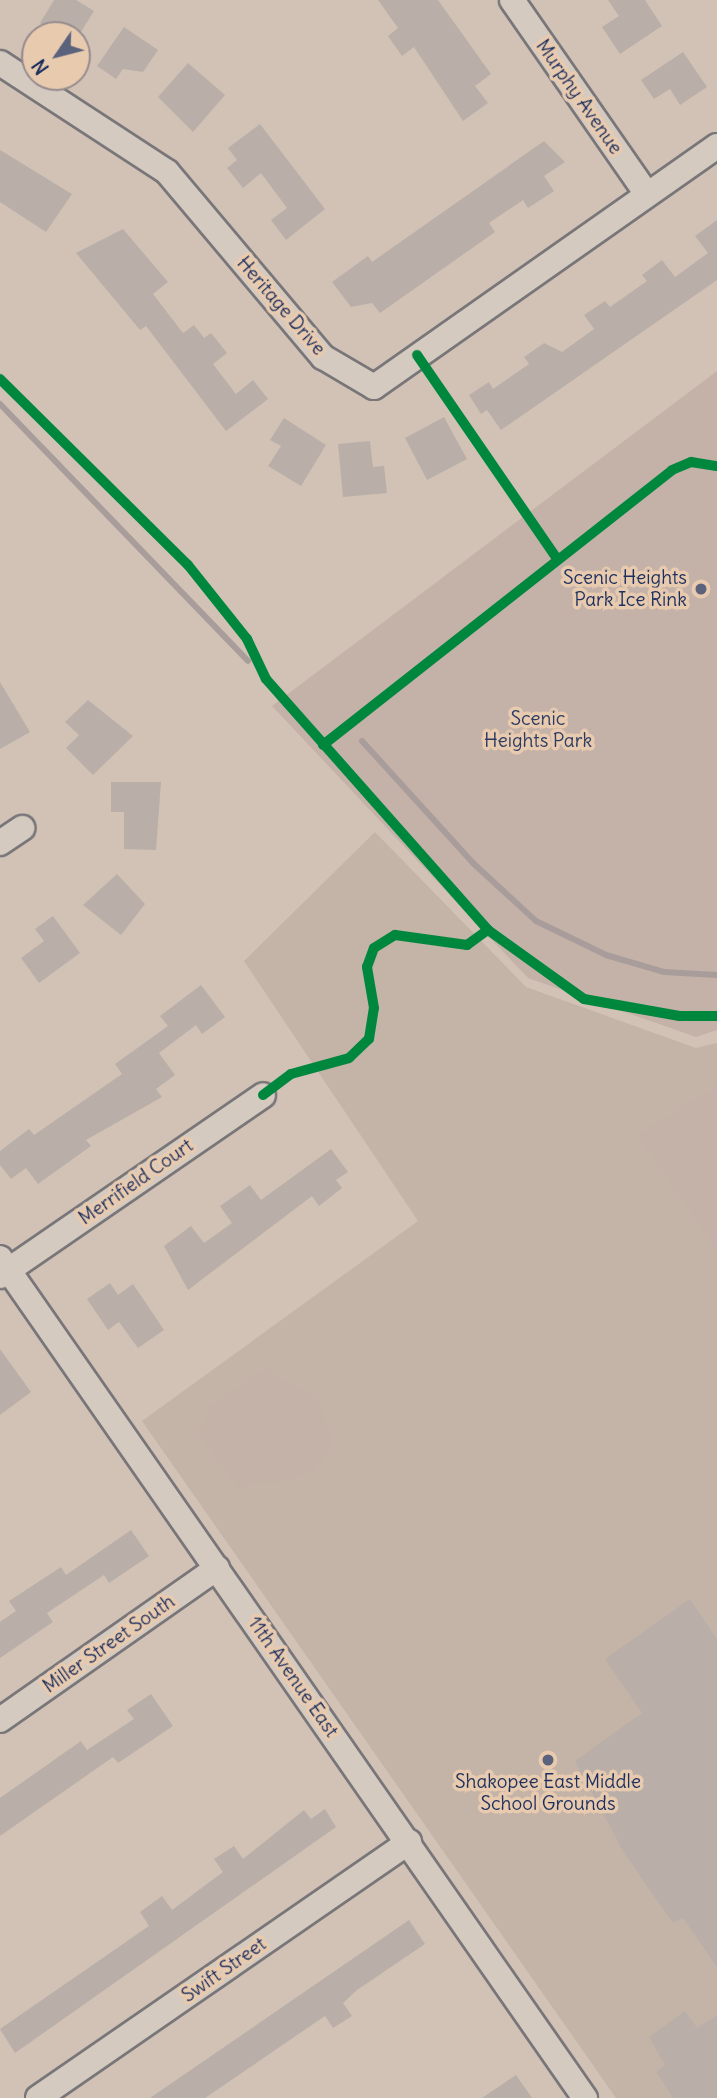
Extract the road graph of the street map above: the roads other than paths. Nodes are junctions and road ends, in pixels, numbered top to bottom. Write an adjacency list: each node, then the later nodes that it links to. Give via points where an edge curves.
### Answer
1 (512, 0): 4 (street, Murphy Avenue)
2 (0, 63): 4 (street, Heritage Drive, via 167,172 324,357 374,387)
3 (717, 146): 4 (street, Heritage Drive)
4 (647, 194)
5 (22, 828): 6 (street)
6 (0, 843)
7 (263, 1095): 8 (street, Merrifield Court)
8 (3, 1268): 9 (street, 11th Avenue East)
9 (217, 1568): 10 (street, Miller Street South); 11 (street, 11th Avenue East)
10 (0, 1720)
11 (409, 1842): 12 (street, Swift Street); 13 (street, 11th Avenue East)
12 (38, 2098)
13 (585, 2098)

